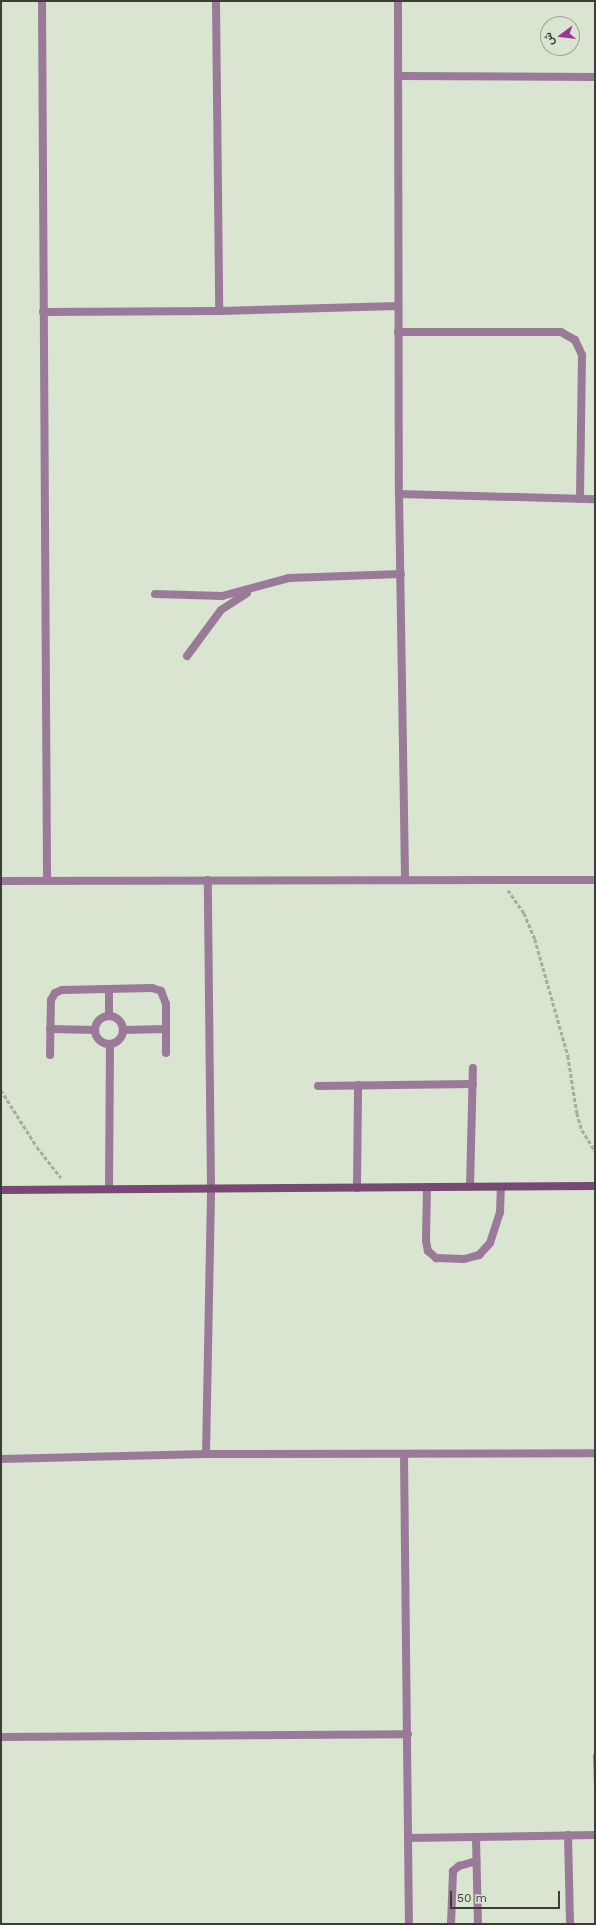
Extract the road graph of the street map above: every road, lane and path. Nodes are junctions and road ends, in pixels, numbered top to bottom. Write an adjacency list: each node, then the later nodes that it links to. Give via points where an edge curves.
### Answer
1 (42, 1): 7 (street)
2 (216, 1): 8 (street)
3 (398, 1): 4 (street)
4 (398, 76): 5 (street); 6 (street)
5 (595, 76)
6 (398, 306): 8 (street); 9 (street)
7 (43, 312): 8 (street); 22 (street)
8 (219, 312)
9 (398, 332): 10 (street); 11 (street, via 561,332 575,340 582,355)
10 (399, 494): 11 (street); 13 (street)
11 (580, 499): 12 (street)
12 (595, 499)
13 (401, 574): 14 (street, via 290,578); 18 (street)
14 (260, 586): 15 (street, via 222,596); 16 (street, via 221,610)
15 (155, 594)
16 (187, 656)
17 (208, 880): 18 (street); 22 (street); 45 (street)
18 (405, 880): 19 (street)
19 (498, 880): 20 (street); 37 (path, via 516,901 535,939 568,1056 577,1113 582,1130)
20 (595, 880)
21 (1, 881): 22 (street)
22 (47, 881)
23 (109, 989): 24 (street); 25 (street, via 152,988 160,991 166,999); 26 (street, via 62,990 55,993 51,1000)
24 (109, 1015): 27 (street, via 101,1018); 28 (street, via 121,1021)
25 (166, 1029): 28 (street); 30 (street)
26 (50, 1030): 27 (street); 31 (street)
27 (95, 1030): 29 (street, via 101,1042)
28 (124, 1030): 29 (street, via 121,1038)
29 (110, 1044): 44 (street)
30 (166, 1053)
31 (50, 1055)
32 (474, 1068): 33 (street)
33 (473, 1084): 34 (street); 40 (street)
34 (358, 1085): 35 (street); 42 (street)
35 (318, 1086)
36 (1, 1090): 43 (path, via 37,1147)
37 (595, 1151)
38 (595, 1186): 41 (street)
39 (427, 1187): 40 (street); 41 (street, via 428,1251 436,1258 464,1259 479,1255 490,1243 500,1212); 42 (street)
40 (470, 1187): 41 (street)
41 (502, 1187)
42 (357, 1188): 45 (street)
43 (70, 1189): 44 (street); 46 (street)
44 (110, 1189): 45 (street)
45 (211, 1189): 48 (street)
46 (1, 1190)
47 (595, 1453): 49 (street)
48 (206, 1454): 49 (street); 50 (street)
49 (404, 1454): 51 (street)
50 (1, 1458)
51 (408, 1734): 52 (street); 56 (street)
52 (1, 1737)
53 (568, 1835): 54 (street); 55 (street); 61 (street)
54 (595, 1835)
55 (476, 1837): 56 (street); 57 (street)
56 (408, 1838): 58 (street)
57 (476, 1861): 59 (street, via 453,1871); 60 (street)
58 (409, 1924)
59 (451, 1924)
60 (478, 1924)
61 (570, 1924)

